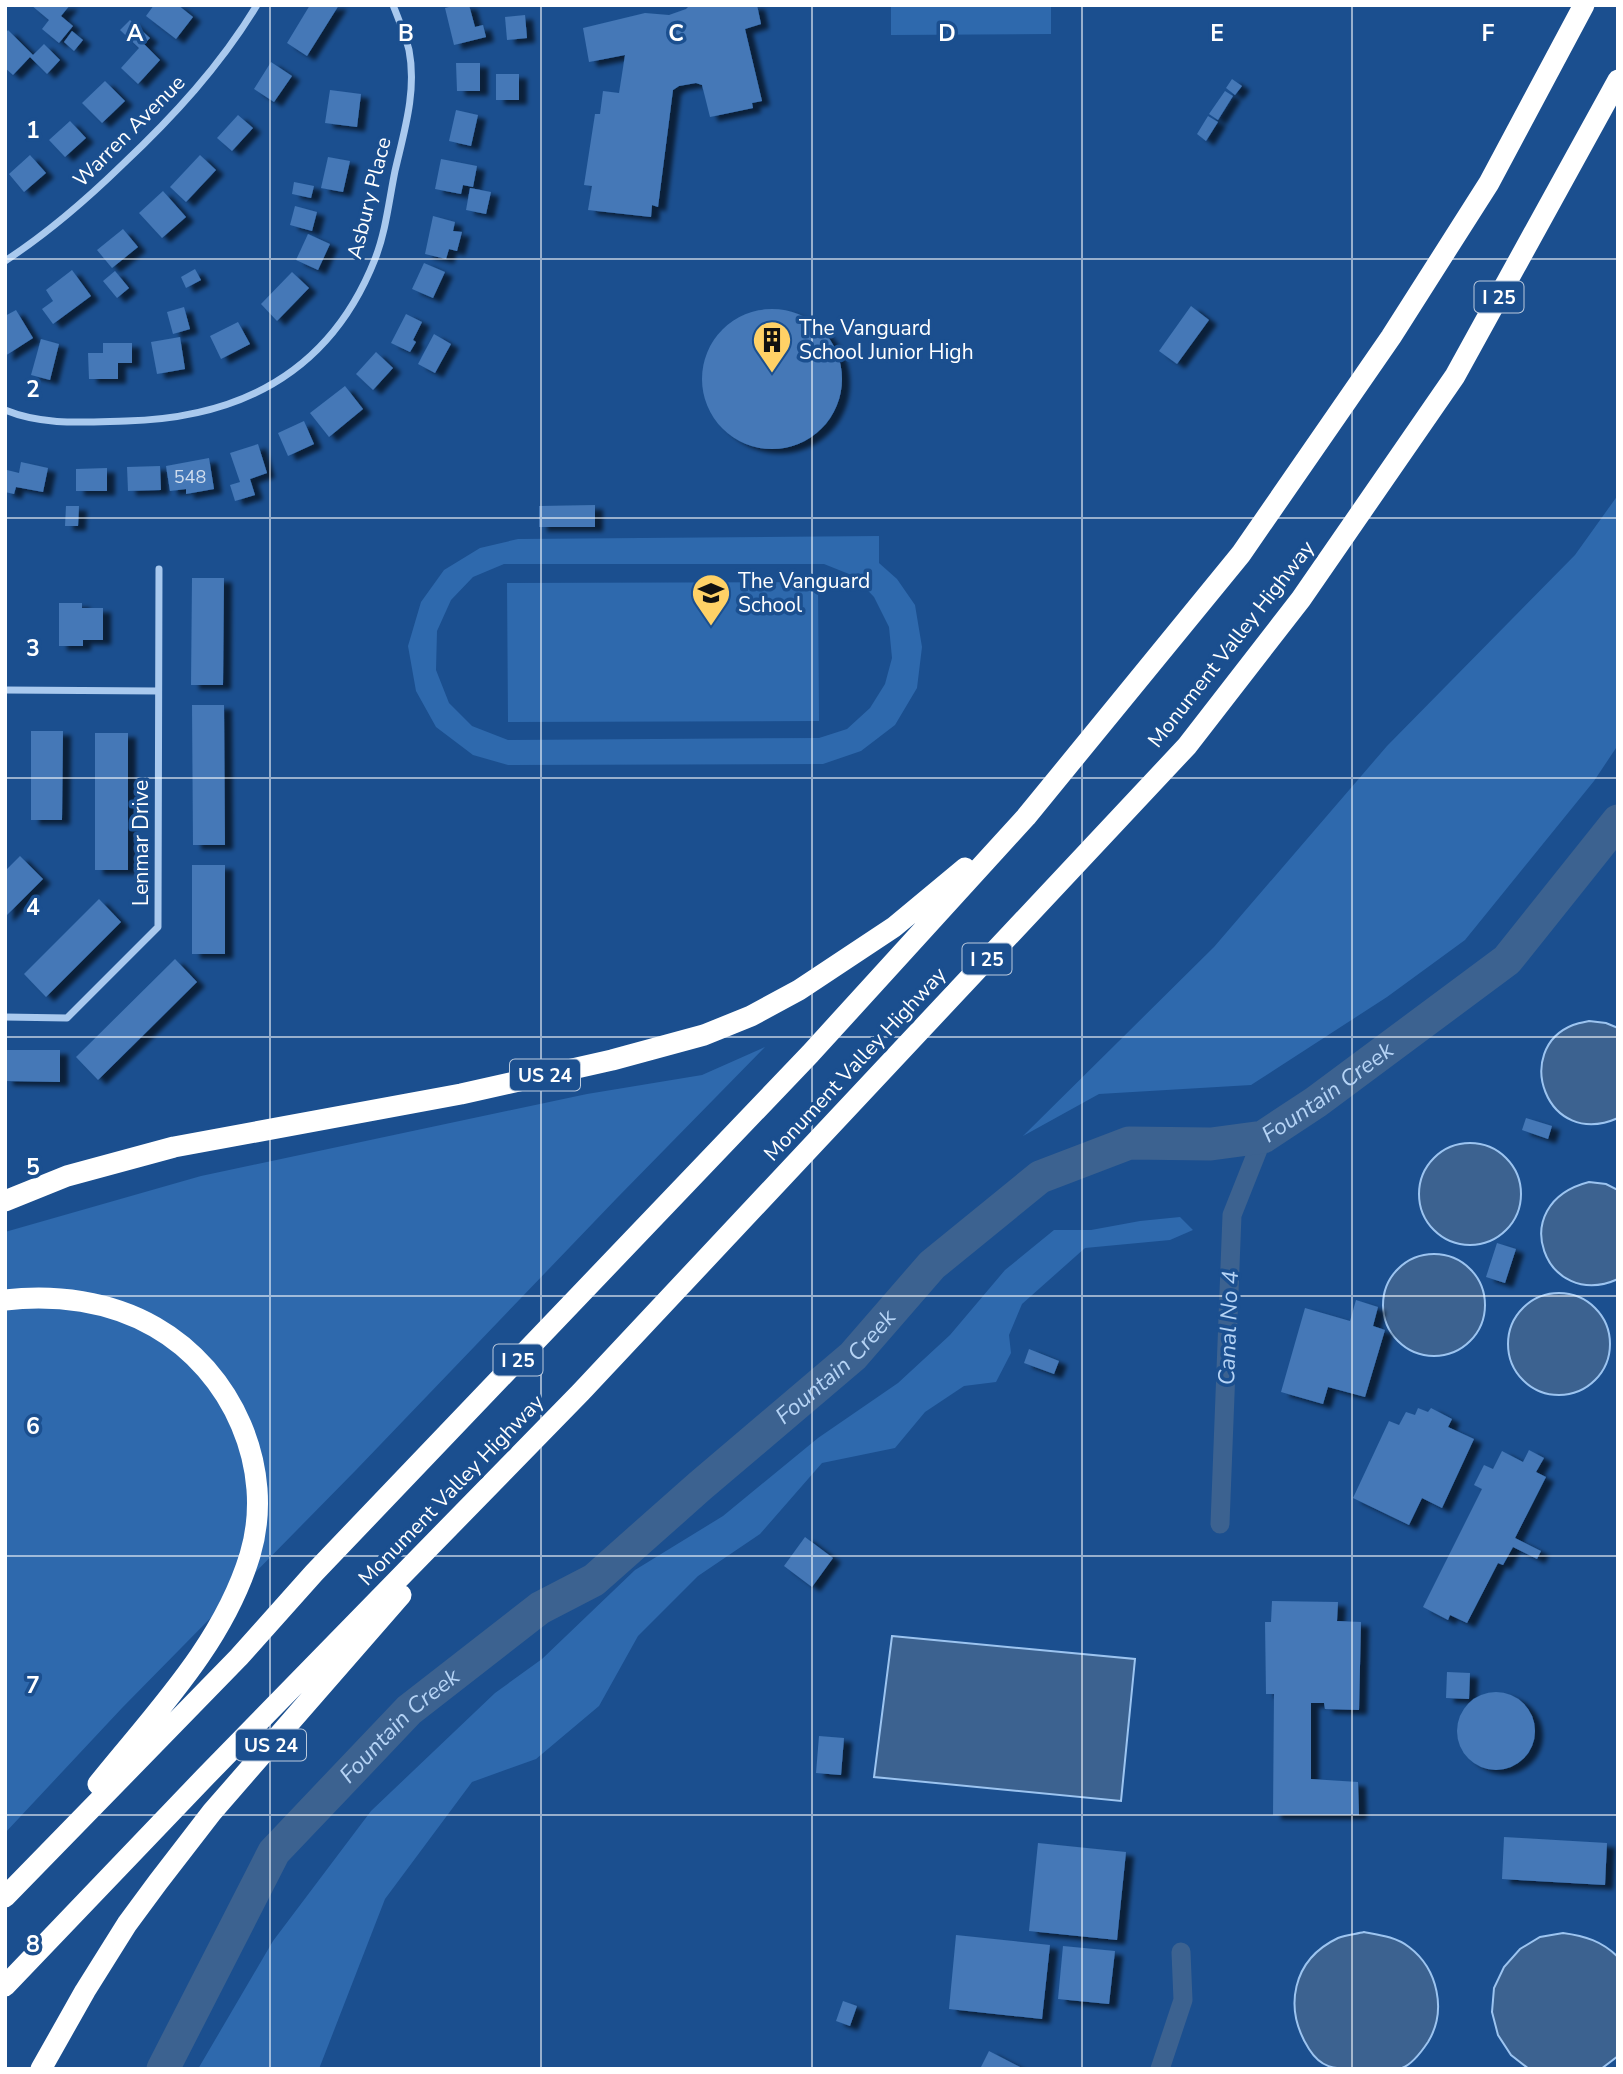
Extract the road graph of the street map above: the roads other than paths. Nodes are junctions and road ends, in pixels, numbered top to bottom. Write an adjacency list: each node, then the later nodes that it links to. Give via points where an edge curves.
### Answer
1 (257, 5): 7 (street, Warren Avenue, via 210,72 153,137 87,198)
2 (393, 5): 8 (street, Asbury Place, via 409,52 411,79 383,230 376,257 350,309 310,356 259,391 179,418 68,422)
3 (1571, 5): 6 (highway)
4 (1584, 5): 6 (highway, Monument Valley Highway / I 25)
5 (1618, 80): 16 (highway, Monument Valley Highway / I 25, via 1455,376 1308,588 1187,746)
6 (1489, 183): 12 (highway, Monument Valley Highway / I 25, via 1391,337 1241,554)
7 (5, 261)
8 (5, 411)
9 (159, 569): 11 (street, Lenmar Drive)
10 (5, 690): 11 (street)
11 (158, 691): 13 (street, Lenmar Drive, via 158,927 67,1018)
12 (1026, 817): 14 (highway, US 24, via 894,927 799,990 704,1035 461,1094 174,1147 68,1176); 17 (highway, Monument Valley Highway / I 25, via 810,1054)
13 (5, 1017)
14 (5, 1201)
15 (5, 1300): 17 (highway, via 30,1297 94,1303 135,1317 173,1339 213,1379 238,1416 254,1465 257,1506 250,1554 215,1634)
16 (531, 1444): 18 (highway, Monument Valley Highway / I 25); 19 (highway, US 24, via 212,1812 127,1924)
17 (9, 1893)
18 (5, 1986)
19 (41, 2069)

